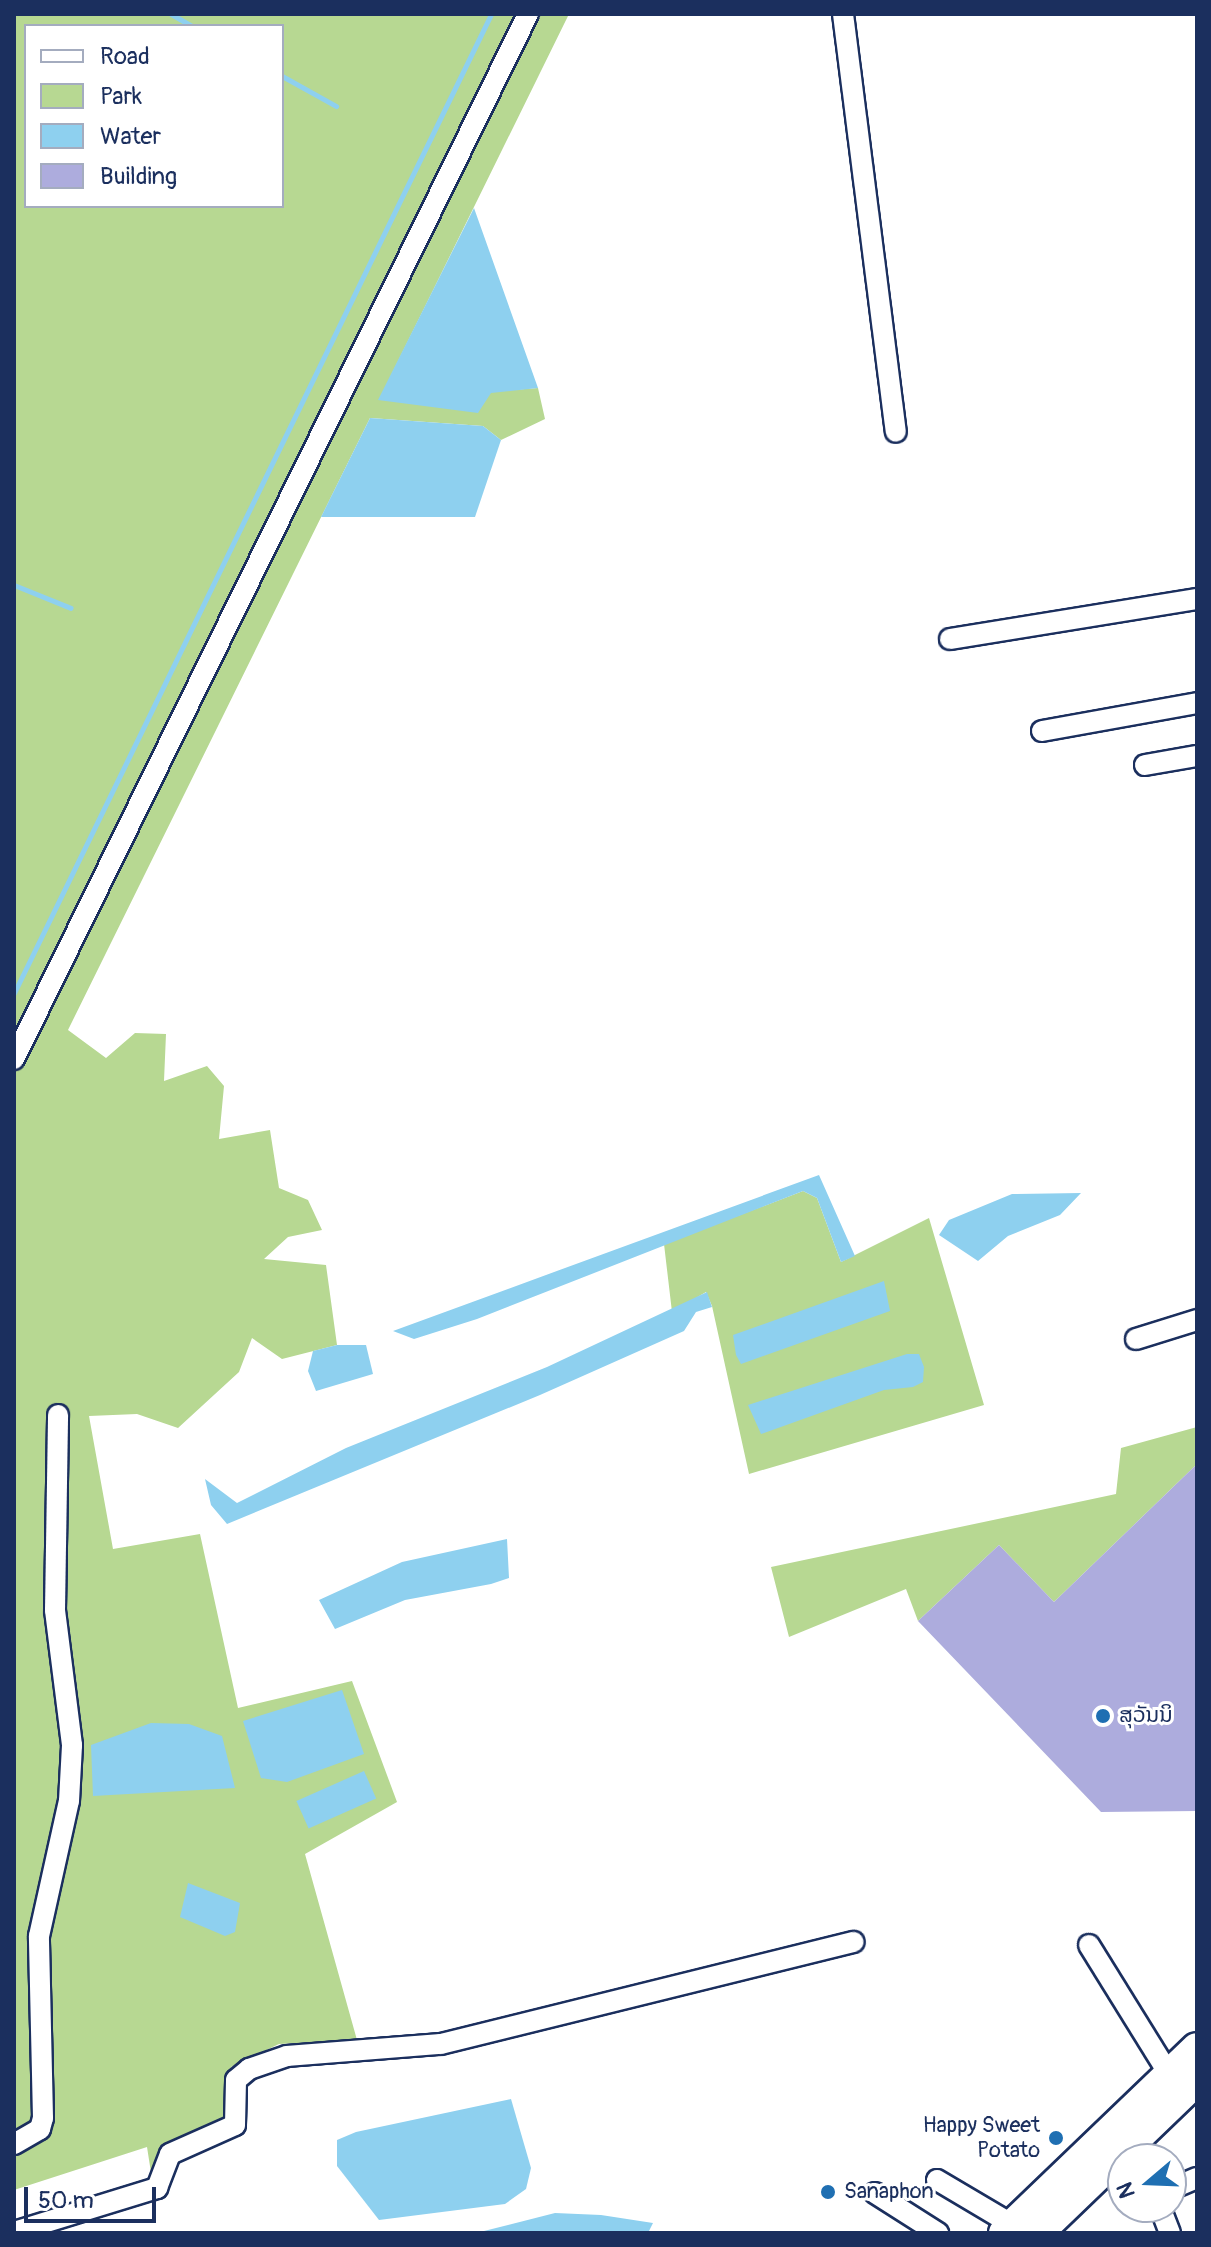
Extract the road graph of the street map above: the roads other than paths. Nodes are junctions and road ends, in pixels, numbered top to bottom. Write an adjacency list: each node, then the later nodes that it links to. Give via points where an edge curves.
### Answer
1 (528, 14): 10 (street)
2 (843, 14): 3 (street)
3 (896, 432)
4 (1197, 599): 5 (street)
5 (950, 639)
6 (1197, 703): 7 (street)
7 (1042, 731)
8 (1197, 756): 9 (street)
9 (1145, 765)
10 (14, 1059)
11 (1197, 1320): 12 (street)
12 (1136, 1339)
13 (58, 1415): 19 (street, via 55,1610 72,1745 69,1801 39,1936 43,2118 40,2129)
14 (854, 1942): 24 (street, via 441,2044 287,2056 249,2069 236,2080 235,2125 170,2154 157,2188)
15 (1089, 1945): 17 (street)
16 (1197, 2048): 17 (highway)
17 (1183, 2077): 18 (highway); 23 (highway)
18 (1133, 2143)
19 (14, 2144)
20 (1107, 2168): 23 (highway)
21 (937, 2180): 23 (street)
22 (875, 2193): 25 (street)
23 (1019, 2230)
24 (14, 2232)
25 (938, 2233)

